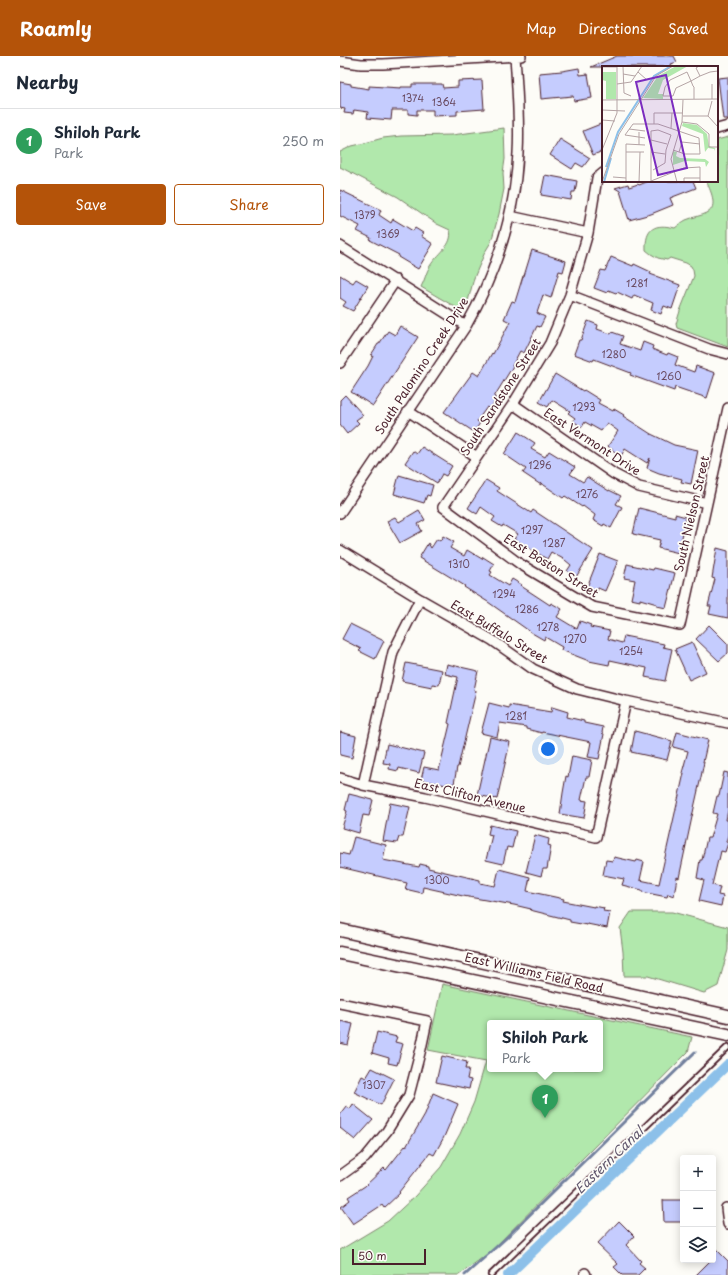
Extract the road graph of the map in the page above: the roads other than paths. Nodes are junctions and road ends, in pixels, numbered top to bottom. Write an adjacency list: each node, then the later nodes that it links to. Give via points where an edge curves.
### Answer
1 (517, 56): 2 (street, via 383,64); 6 (street, South Palomino Creek Drive, via 519,152)
2 (340, 61)
3 (728, 126): 4 (street)
4 (718, 129)
5 (600, 176): 7 (street, South Sandstone Street)
6 (510, 216): 7 (street); 11 (street, South Palomino Creek Drive, via 494,267)
7 (588, 233): 10 (street, South Sandstone Street)
8 (340, 246): 9 (street)
9 (396, 280): 11 (street); 13 (street)
10 (570, 295): 12 (street); 14 (street, South Sandstone Street, via 550,343)
11 (466, 326): 16 (street, South Palomino Creek Drive)
12 (728, 354)
13 (340, 363)
14 (513, 404): 17 (street, South Sandstone Street); 18 (street, East Vermont Drive, via 614,474 639,487)
15 (728, 408): 18 (street, South Nielson Street)
16 (408, 412): 17 (street); 20 (street, South Palomino Creek Drive)
17 (477, 457): 19 (street, South Sandstone Street)
18 (707, 503): 23 (street, South Nielson Street)
19 (443, 507): 23 (street, East Boston Street, via 520,564 592,607)
20 (340, 513)
21 (340, 550): 22 (street, East Buffalo Street)
22 (420, 599): 24 (street, East Buffalo Street, via 492,640 532,669 577,689); 27 (street, via 393,652)
23 (680, 625)
24 (626, 701): 25 (street, East Buffalo Street); 27 (street, East Clifton Avenue, via 596,837)
25 (728, 723)
26 (340, 778): 27 (street, East Clifton Avenue)
27 (363, 785)
28 (340, 930): 31 (main road, East Williams Field Road)
29 (340, 953): 32 (main road, East Williams Field Road)
30 (340, 1003): 34 (street, via 428,1021 409,1095 387,1131 365,1158)
31 (728, 1016)
32 (728, 1035)
33 (728, 1047): 37 (lane)
34 (340, 1176)
35 (726, 1208): 36 (street)
36 (728, 1224)
37 (491, 1275)

